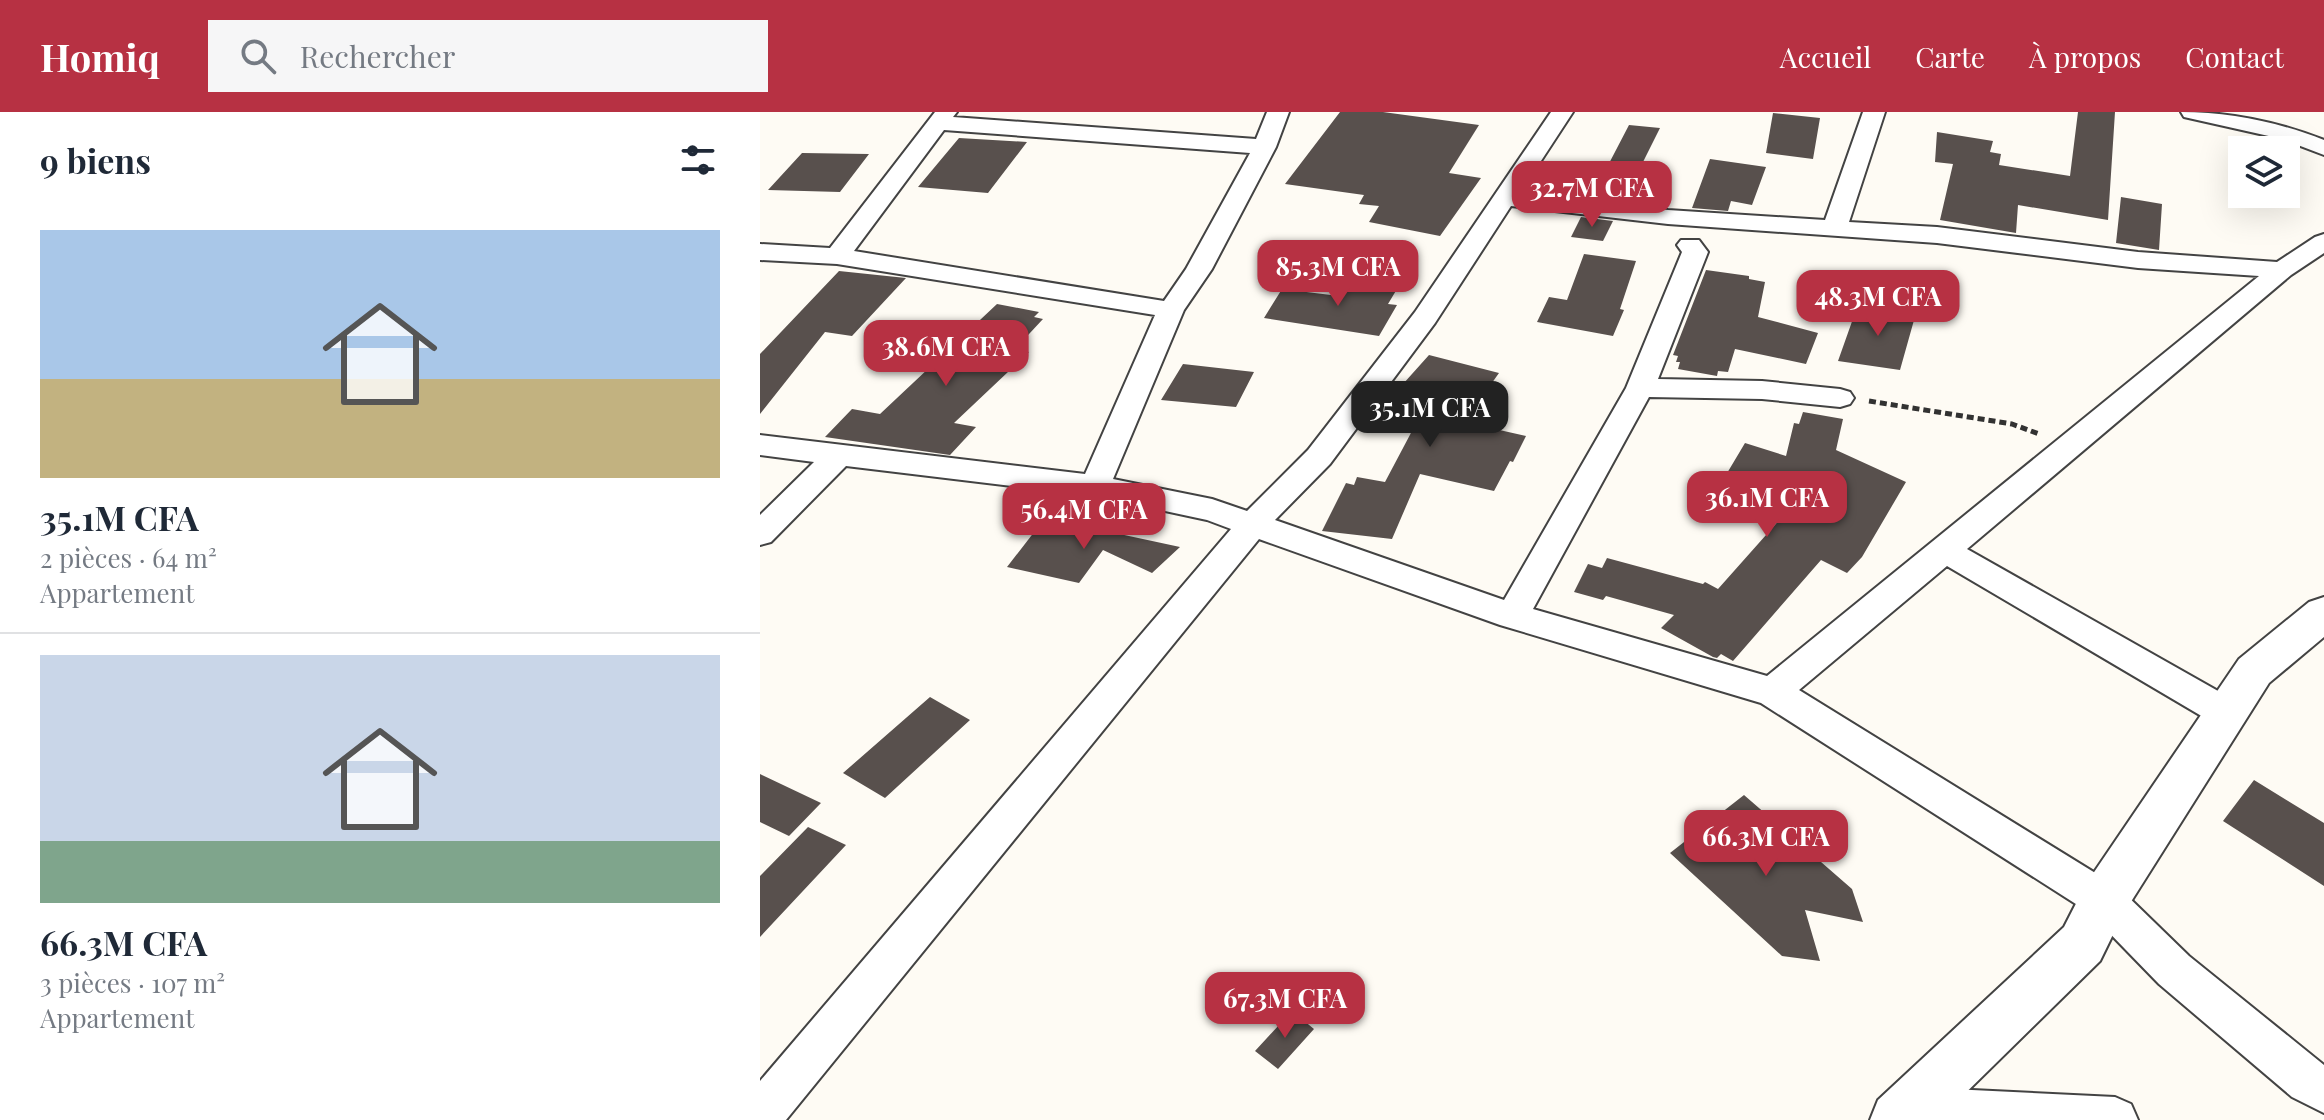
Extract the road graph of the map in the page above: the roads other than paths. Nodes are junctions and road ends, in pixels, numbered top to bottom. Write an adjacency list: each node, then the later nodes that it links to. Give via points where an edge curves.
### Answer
1 (1278, 112): 7 (street)
2 (1562, 112): 10 (street)
3 (1874, 112): 11 (street)
4 (2192, 112): 6 (street)
5 (942, 118): 7 (street); 15 (street)
6 (2289, 134): 8 (street); 9 (street)
7 (1265, 147): 17 (street)
8 (2324, 148)
9 (2324, 170)
10 (1502, 198): 11 (street, via 1668,217); 23 (street, via 1425,317 1328,444)
11 (1835, 227): 16 (street)
12 (2324, 242): 16 (street)
13 (1690, 245): 18 (street, via 1695,252)
14 (760, 252): 15 (street)
15 (837, 256): 17 (street)
16 (2282, 270): 25 (street)
17 (1171, 310): 22 (street)
18 (1640, 388): 19 (street, via 1762,390); 27 (street)
19 (1840, 398)
20 (760, 445): 21 (street)
21 (840, 454): 22 (street); 24 (street)
22 (1095, 486): 23 (street)
23 (1254, 523): 27 (street); 33 (street)
24 (760, 534)
25 (1946, 551): 28 (street); 29 (street)
26 (2324, 613): 29 (street, via 2254,671)
27 (1512, 616): 28 (street)
28 (1773, 692): 30 (street)
29 (2228, 714): 30 (street)
30 (2104, 900): 31 (street, via 2174,970); 32 (street, via 2082,944)
31 (2324, 1091)
32 (1904, 1115): 34 (street)
33 (760, 1116)
34 (2115, 1120)

